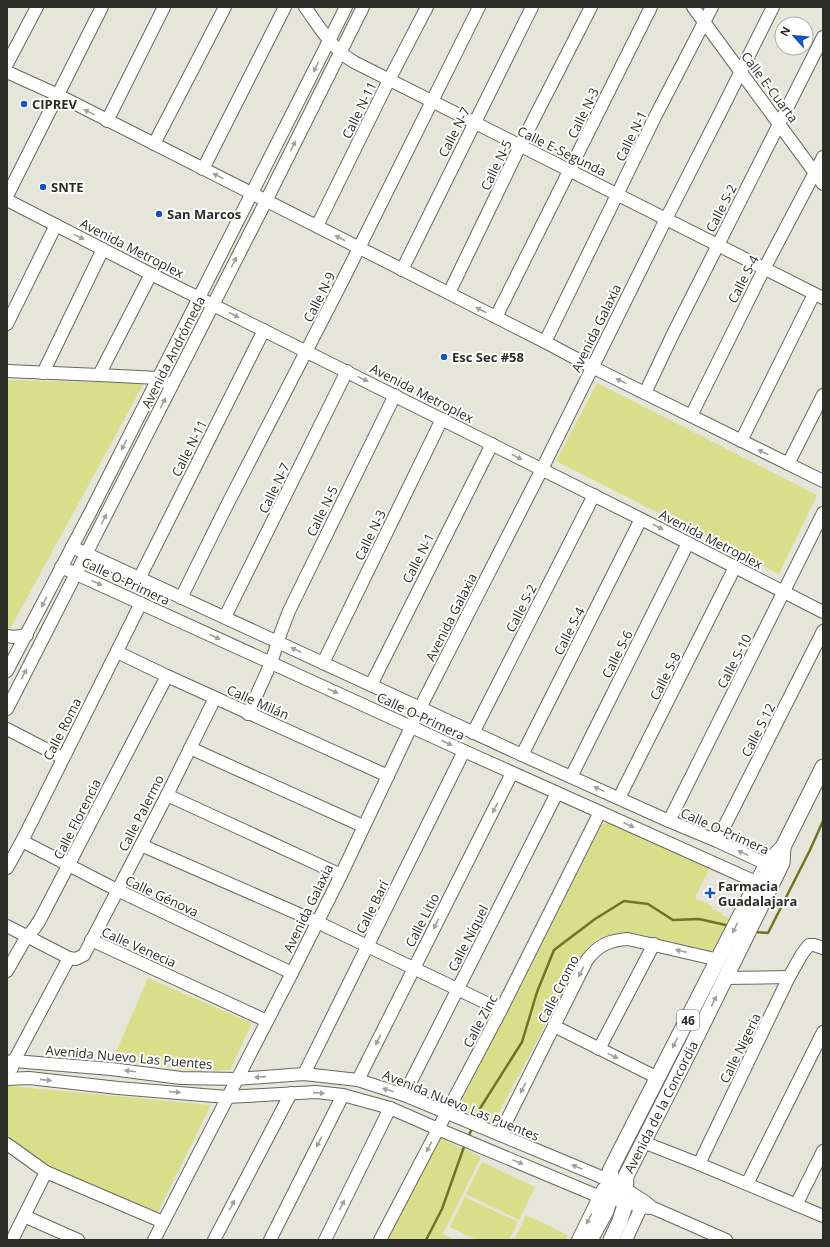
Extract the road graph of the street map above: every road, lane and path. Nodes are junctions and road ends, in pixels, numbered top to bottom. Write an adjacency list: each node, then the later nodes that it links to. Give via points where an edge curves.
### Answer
1 (37, 7): 21 (street)
2 (102, 7): 25 (street)
3 (164, 7): 27 (street)
4 (225, 7): 30 (street)
5 (286, 7): 33 (street)
6 (305, 7): 19 (street, Calle E-Segunda)
7 (346, 7): 19 (street, Avenida Andrómeda)
8 (363, 7): 20 (street, Avenida Andrómeda)
9 (427, 7): 24 (street, Calle N-11)
10 (479, 7): 26 (street, Calle N-9)
11 (532, 7): 28 (street, Calle N-7)
12 (591, 7): 31 (street, Calle N-5)
13 (651, 7): 34 (street, Calle N-3)
14 (693, 7): 17 (street, Calle E-Cuarta)
15 (712, 7): 17 (street, Calle N-1)
16 (773, 7): 23 (street, Avenida Galaxia)
17 (704, 22): 23 (street, Calle E-Cuarta); 38 (street, Calle N-1)
18 (823, 37): 29 (street, Calle S-2)
19 (329, 42): 20 (street, Calle E-Segunda); 37 (street, Avenida Andrómeda, one-way to 37)
20 (340, 53): 24 (street, Calle E-Segunda); 41 (street, Avenida Andrómeda, one-way to 20)
21 (7, 64)
22 (7, 72): 25 (street)
23 (741, 72): 29 (street, Calle E-Cuarta); 42 (street, Avenida Galaxia)
24 (390, 80): 26 (street, Calle E-Segunda); 44 (street, Calle N-11)
25 (58, 95): 27 (street, one-way to 25); 39 (street)
26 (431, 101): 28 (street, Calle E-Segunda); 46 (street, Calle N-9)
27 (107, 121): 30 (street)
28 (475, 123): 31 (street, Calle E-Segunda); 49 (street, Calle N-7)
29 (780, 123): 35 (street, Calle E-Cuarta); 45 (street, Calle S-2)
30 (154, 144): 33 (street)
31 (520, 146): 34 (street, Calle E-Segunda); 51 (street, Calle N-5)
32 (823, 157): 35 (street, Calle S-4)
33 (203, 169): 37 (street, one-way to 33)
34 (570, 170): 38 (street, Calle E-Segunda); 55 (street, Calle N-3)
35 (815, 172): 36 (street, Calle E-Cuarta); 48 (street, Calle S-4)
36 (823, 184)
37 (252, 194): 41 (street); 53 (street, Avenida Andrómeda)
38 (618, 194): 42 (street, Calle E-Segunda); 58 (street, Calle N-1)
39 (7, 196)
40 (7, 200): 43 (street, Avenida Metroplex)
41 (266, 201): 44 (street); 54 (street, Avenida Andrómeda, one-way to 41)
42 (666, 219): 45 (street, Calle E-Segunda); 60 (street, Avenida Galaxia)
43 (56, 225): 47 (street, Avenida Metroplex, one-way to 47); 56 (street)
44 (317, 226): 46 (street, one-way to 44)
45 (718, 245): 48 (street, Calle E-Segunda); 67 (street, Calle S-2)
46 (358, 248): 49 (street); 59 (street, Calle N-9)
47 (103, 249): 50 (street, Avenida Metroplex); 63 (street)
48 (764, 268): 52 (street, Calle E-Segunda); 70 (street, Calle S-4)
49 (402, 270): 51 (street)
50 (151, 274): 53 (street, Avenida Metroplex); 64 (street)
51 (449, 293): 55 (street, one-way to 51)
52 (819, 296): 72 (street)
53 (200, 297): 54 (street, Avenida Metroplex); 65 (street, Avenida Andrómeda)
54 (213, 304): 57 (street, Avenida Metroplex, one-way to 57); 66 (street, Avenida Andrómeda)
55 (496, 317): 58 (street)
56 (7, 324)
57 (264, 330): 59 (street, Avenida Metroplex); 86 (street, Calle N-11)
58 (545, 342): 60 (street)
59 (307, 351): 62 (street, Avenida Metroplex); 88 (street, Calle N-9)
60 (592, 367): 67 (street, one-way to 60); 75 (street, Avenida Galaxia)
61 (7, 371): 63 (street)
62 (348, 371): 68 (street, Avenida Metroplex, one-way to 68); 91 (street, Calle N-7)
63 (43, 373): 64 (street)
64 (99, 375): 65 (street)
65 (158, 378): 66 (street); 81 (street, Avenida Andrómeda, one-way to 81)
66 (172, 385): 82 (street, Avenida Andrómeda, one-way to 66)
67 (645, 393): 70 (street)
68 (395, 395): 71 (street, Avenida Metroplex); 95 (street, Calle N-5, via 289,611)
69 (823, 395): 74 (street)
70 (691, 416): 72 (street)
71 (442, 419): 73 (street, Avenida Metroplex); 98 (street, Calle N-3)
72 (741, 440): 74 (street, one-way to 72)
73 (492, 444): 75 (street, Avenida Metroplex, one-way to 75); 101 (street, Calle N-1)
74 (788, 464): 76 (street)
75 (542, 469): 77 (street, Avenida Metroplex); 103 (street, Avenida Galaxia)
76 (823, 481)
77 (594, 495): 79 (street, Avenida Metroplex); 108 (street, Calle S-2)
78 (823, 513): 87 (street, Calle S-10)
79 (641, 519): 80 (street, Avenida Metroplex, one-way to 80); 111 (street, Calle S-4)
80 (688, 543): 84 (street, Avenida Metroplex); 116 (street, Calle S-6)
81 (72, 547): 82 (street, Calle O-Primera); 83 (street, Avenida Andrómeda)
82 (86, 554): 85 (street, Avenida Andrómeda); 86 (street, Calle O-Primera)
83 (62, 567): 85 (street, Calle O-Primera); 93 (street, Avenida Andrómeda, one-way to 93)
84 (735, 567): 87 (street, Avenida Metroplex); 119 (street, Calle S-8)
85 (76, 573): 89 (street, Calle O-Primera, one-way to 89); 104 (street, Avenida Andrómeda, one-way to 85)
86 (139, 579): 88 (street, Calle O-Primera)
87 (784, 592): 90 (street, Avenida Metroplex); 121 (street, Calle S-10)
88 (182, 598): 91 (street, Calle O-Primera)
89 (141, 603): 96 (street, Calle Roma); 97 (street, Calle O-Primera, one-way to 97)
90 (823, 612)
91 (225, 618): 95 (street, Calle O-Primera)
92 (823, 631): 124 (street, Calle S 12)
93 (26, 635): 94 (street); 99 (street, Avenida Andrómeda)
94 (7, 636)
95 (278, 642): 97 (street, Calle N-5); 98 (street, Calle O-Primera, one-way to 95)
96 (117, 652): 100 (street, Calle Milán); 112 (street, Calle Roma)
97 (271, 663): 105 (street, Calle N-5); 106 (street, Calle O-Primera, one-way to 106)
98 (323, 663): 101 (street, Calle O-Primera)
99 (7, 670)
100 (167, 676): 102 (street, Calle Milán); 126 (street, Calle Florencia)
101 (371, 685): 103 (street, Calle O-Primera)
102 (215, 698): 105 (street, Calle Milán); 109 (street, Calle Palermo)
103 (420, 708): 106 (street, Avenida Galaxia); 108 (street, Calle O-Primera)
104 (7, 709)
105 (248, 714): 115 (street, Calle Milán)
106 (411, 727): 110 (street, Calle O-Primera, one-way to 110); 115 (street, Avenida Galaxia)
107 (7, 729): 112 (street)
108 (473, 732): 111 (street, Calle O-Primera)
109 (190, 748): 118 (street, Calle Palermo); 122 (street)
110 (464, 751): 114 (street, Calle O-Primera); 137 (street, Calle Barí)
111 (522, 755): 116 (street, Calle O-Primera)
112 (63, 758): 123 (street, Calle Roma)
113 (823, 768): 127 (main road, Avenida de la Concordia / 46, via 783,847 782,863)
114 (512, 773): 117 (street, Calle O-Primera); 141 (street, Calle Litio, one-way to 141)
115 (388, 776): 122 (street, Avenida Galaxia)
116 (571, 776): 119 (street, Calle O-Primera, one-way to 116)
117 (557, 793): 120 (street, Calle O-Primera); 146 (street, Calle Níquel)
118 (167, 795): 125 (street, Calle Palermo); 129 (street)
119 (619, 798): 121 (street, Calle O-Primera)
120 (600, 812): 130 (street, Calle O-Primera, one-way to 130); 147 (street, Calle Zinc)
121 (668, 821): 124 (street, Calle O-Primera)
122 (363, 826): 129 (street, Avenida Galaxia)
123 (22, 841): 126 (street, Calle Génova); 128 (street, Calle Roma)
124 (717, 841): 127 (street, Calle O-Primera, one-way to 124)
125 (141, 845): 131 (street, Calle Palermo); 132 (street)
126 (69, 866): 131 (street, Calle Génova); 134 (street, Calle Florencia, via 36,926)
127 (773, 867): 130 (main road, Avenida de la Concordia / 46)
128 (7, 868)
129 (340, 875): 132 (street, Avenida Galaxia)
130 (763, 885): 140 (main road, Avenida de la Concordia / 46, one-way to 140); 144 (main road, Avenida de la Concordia / 46)
131 (117, 890): 135 (street, Calle Palermo); 143 (street, Calle Génova)
132 (317, 922): 137 (street); 143 (street, Avenida Galaxia)
133 (7, 926): 134 (street)
134 (27, 936): 139 (street); 142 (street, Calle Florencia)
135 (92, 940): 139 (street, Calle Venecia, via 84,955 76,959); 148 (street, Calle Venecia)
136 (654, 944): 140 (street, Calle Cromo, one-way to 136); 149 (street, Calle Cromo, one-way to 149, via 628,939 606,943 598,948 587,960); 151 (street)
137 (368, 947): 141 (street); 153 (street, Calle Barí)
138 (823, 948): 145 (street, Calle Nigeria, via 809,946)
139 (69, 958): 152 (street)
140 (719, 960): 154 (main road, Avenida de la Concordia / 46, one-way to 154)
141 (413, 969): 146 (street); 157 (street, Calle Litio, one-way to 157)
142 (7, 971)
143 (292, 973): 148 (street, Avenida Galaxia)
144 (725, 978): 145 (street); 166 (main road, Avenida de la Concordia / 46, one-way to 144)
145 (789, 978): 169 (street, Calle Nigeria)
146 (458, 990): 147 (street); 160 (street, Calle Níquel)
147 (501, 1010): 163 (street, Calle Zinc)
148 (267, 1021): 156 (street, Avenida Galaxia)
149 (554, 1026): 151 (street); 165 (street, Calle Cromo, one-way to 165)
150 (823, 1032): 171 (street)
151 (599, 1049): 154 (street, one-way to 154)
152 (10, 1061): 155 (street); 156 (street, Avenida Nuevo Las Puentes, one-way to 152, via 181,1078 112,1069)
153 (304, 1074): 156 (street, Avenida Nuevo Las Puentes, one-way to 156); 157 (street, Avenida Nuevo Las Puentes)
154 (658, 1078): 172 (main road, Avenida de la Concordia / 46)
155 (8, 1079): 161 (street, one-way to 161, via 29,1078)
156 (237, 1079): 161 (street, Avenida Galaxia)
157 (358, 1080): 160 (street, Avenida Nuevo Las Puentes, one-way to 157)
158 (290, 1093): 159 (street, one-way to 159); 161 (street); 182 (street, one-way to 158)
159 (343, 1095): 162 (street); 183 (street, one-way to 183)
160 (404, 1095): 163 (street, Avenida Nuevo Las Puentes)
161 (227, 1097): 178 (street, Avenida Galaxia)
162 (390, 1108): 164 (street); 184 (street, one-way to 162)
163 (447, 1112): 164 (street, Calle Zinc); 165 (street, Avenida Nuevo Las Puentes)
164 (438, 1129): 173 (street, one-way to 173, via 593,1194); 185 (street, Calle Zinc, one-way to 185)
165 (495, 1132): 172 (street, Avenida Nuevo Las Puentes, one-way to 165)
166 (643, 1142): 169 (street); 172 (main road, Avenida de la Concordia / 46, via 626,1176)
167 (7, 1144): 170 (street)
168 (823, 1151): 174 (street)
169 (699, 1164): 171 (street)
170 (46, 1172): 176 (street); 178 (street)
171 (747, 1184): 174 (street)
172 (616, 1185): 173 (main road, Avenida de la Concordia / 46); 175 (street, Avenida Nuevo Las Puentes); 188 (main road, Avenida de la Concordia / 46, via 620,1221)
173 (606, 1197): 186 (street, Avenida de la Concordia, one-way to 186); 187 (main road, Avenida de la Concordia / 46, via 606,1211)
174 (796, 1204): 177 (street)
175 (646, 1205): 189 (street); 190 (street, Avenida Nuevo Las Puentes)
176 (24, 1216): 179 (street); 180 (street)
177 (823, 1216)
178 (163, 1222): 181 (street, Avenida Galaxia)
179 (12, 1240)
180 (78, 1240)
181 (154, 1240)
182 (214, 1240)
183 (270, 1240)
184 (324, 1240)
185 (380, 1240)
186 (578, 1240)
187 (590, 1240)
188 (611, 1240)
189 (626, 1240)
190 (726, 1240)

